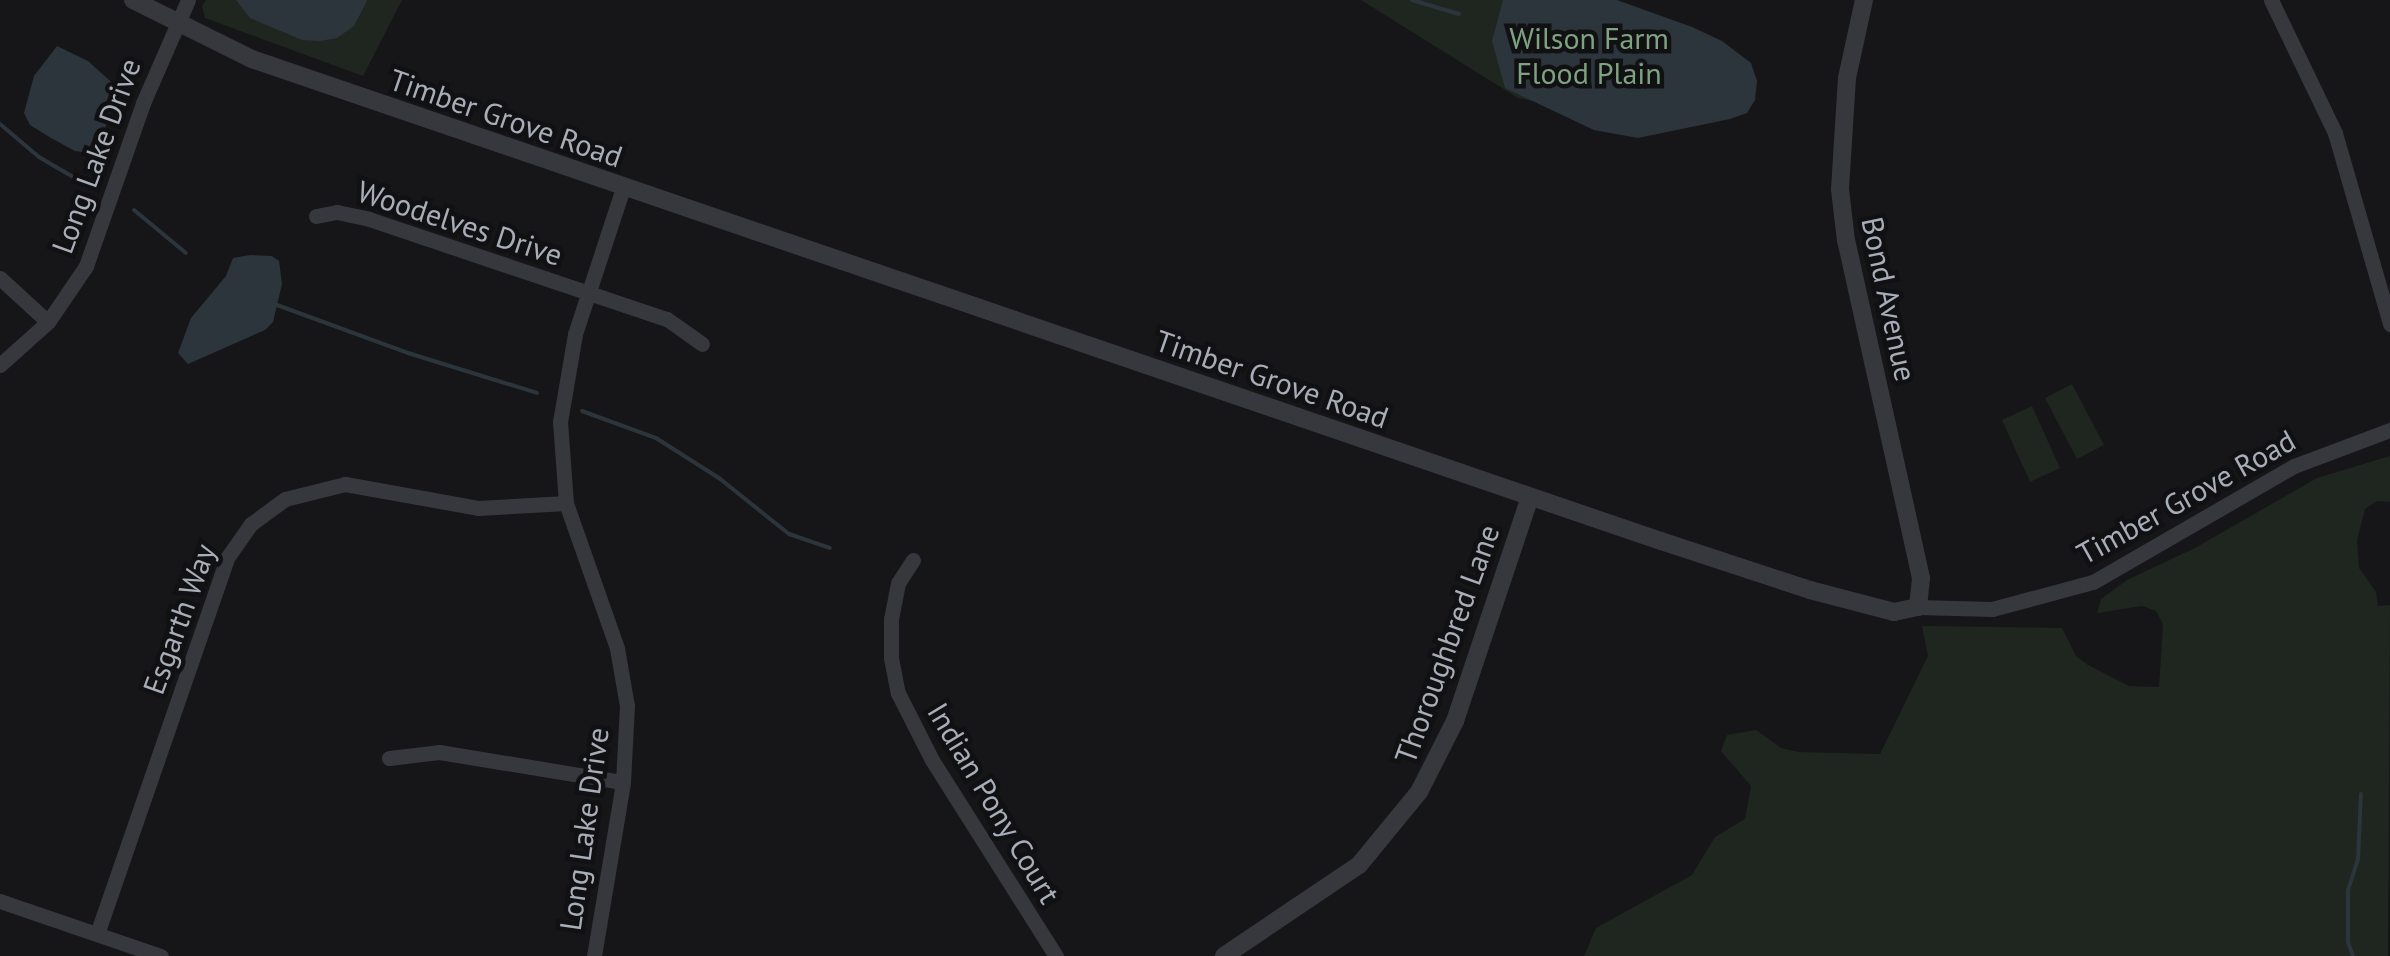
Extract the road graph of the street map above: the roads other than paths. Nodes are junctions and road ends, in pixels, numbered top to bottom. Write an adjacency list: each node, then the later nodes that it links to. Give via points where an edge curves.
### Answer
1 (132, 0): 5 (street, Timber Grove Road)
2 (188, 0): 5 (street, Long Lake Drive)
3 (1864, 0): 18 (street, Bond Avenue, via 1844,106 1841,214 1914,536)
4 (2271, 0): 11 (street, via 2335,133)
5 (176, 26): 6 (street, Timber Grove Road, via 252,60); 10 (street, Long Lake Drive, via 96,243)
6 (624, 188): 9 (street, Long Lake Drive); 15 (street, Timber Grove Road)
7 (316, 216): 9 (street, Woodelves Drive, via 369,218)
8 (0, 278): 10 (street)
9 (588, 293): 12 (street, Woodelves Drive, via 667,319); 16 (street, Long Lake Drive, via 562,399)
10 (48, 322): 13 (street, Long Lake Drive)
11 (2390, 324)
12 (702, 344)
13 (0, 365)
14 (2390, 430): 18 (street, Timber Grove Road, via 2283,472 2094,582 1992,609)
15 (1530, 496): 18 (street, Timber Grove Road, via 1841,600 1886,611); 26 (street, Thoroughbred Lane, via 1454,721 1419,792 1359,865)
16 (566, 503): 20 (street, Long Lake Drive, via 621,668); 22 (street, Esgarth Way, via 478,508 344,484 285,498 251,524 228,558)
17 (914, 560): 25 (street, Indian Pony Court, via 898,584 891,619 898,693 932,760)
18 (1918, 607)
19 (389, 758): 20 (street, via 439,752)
20 (623, 782): 24 (street, Long Lake Drive)
21 (0, 901): 22 (street)
22 (97, 934): 23 (street)
23 (161, 956)
24 (594, 956)
25 (1056, 956)
26 (1224, 956)

